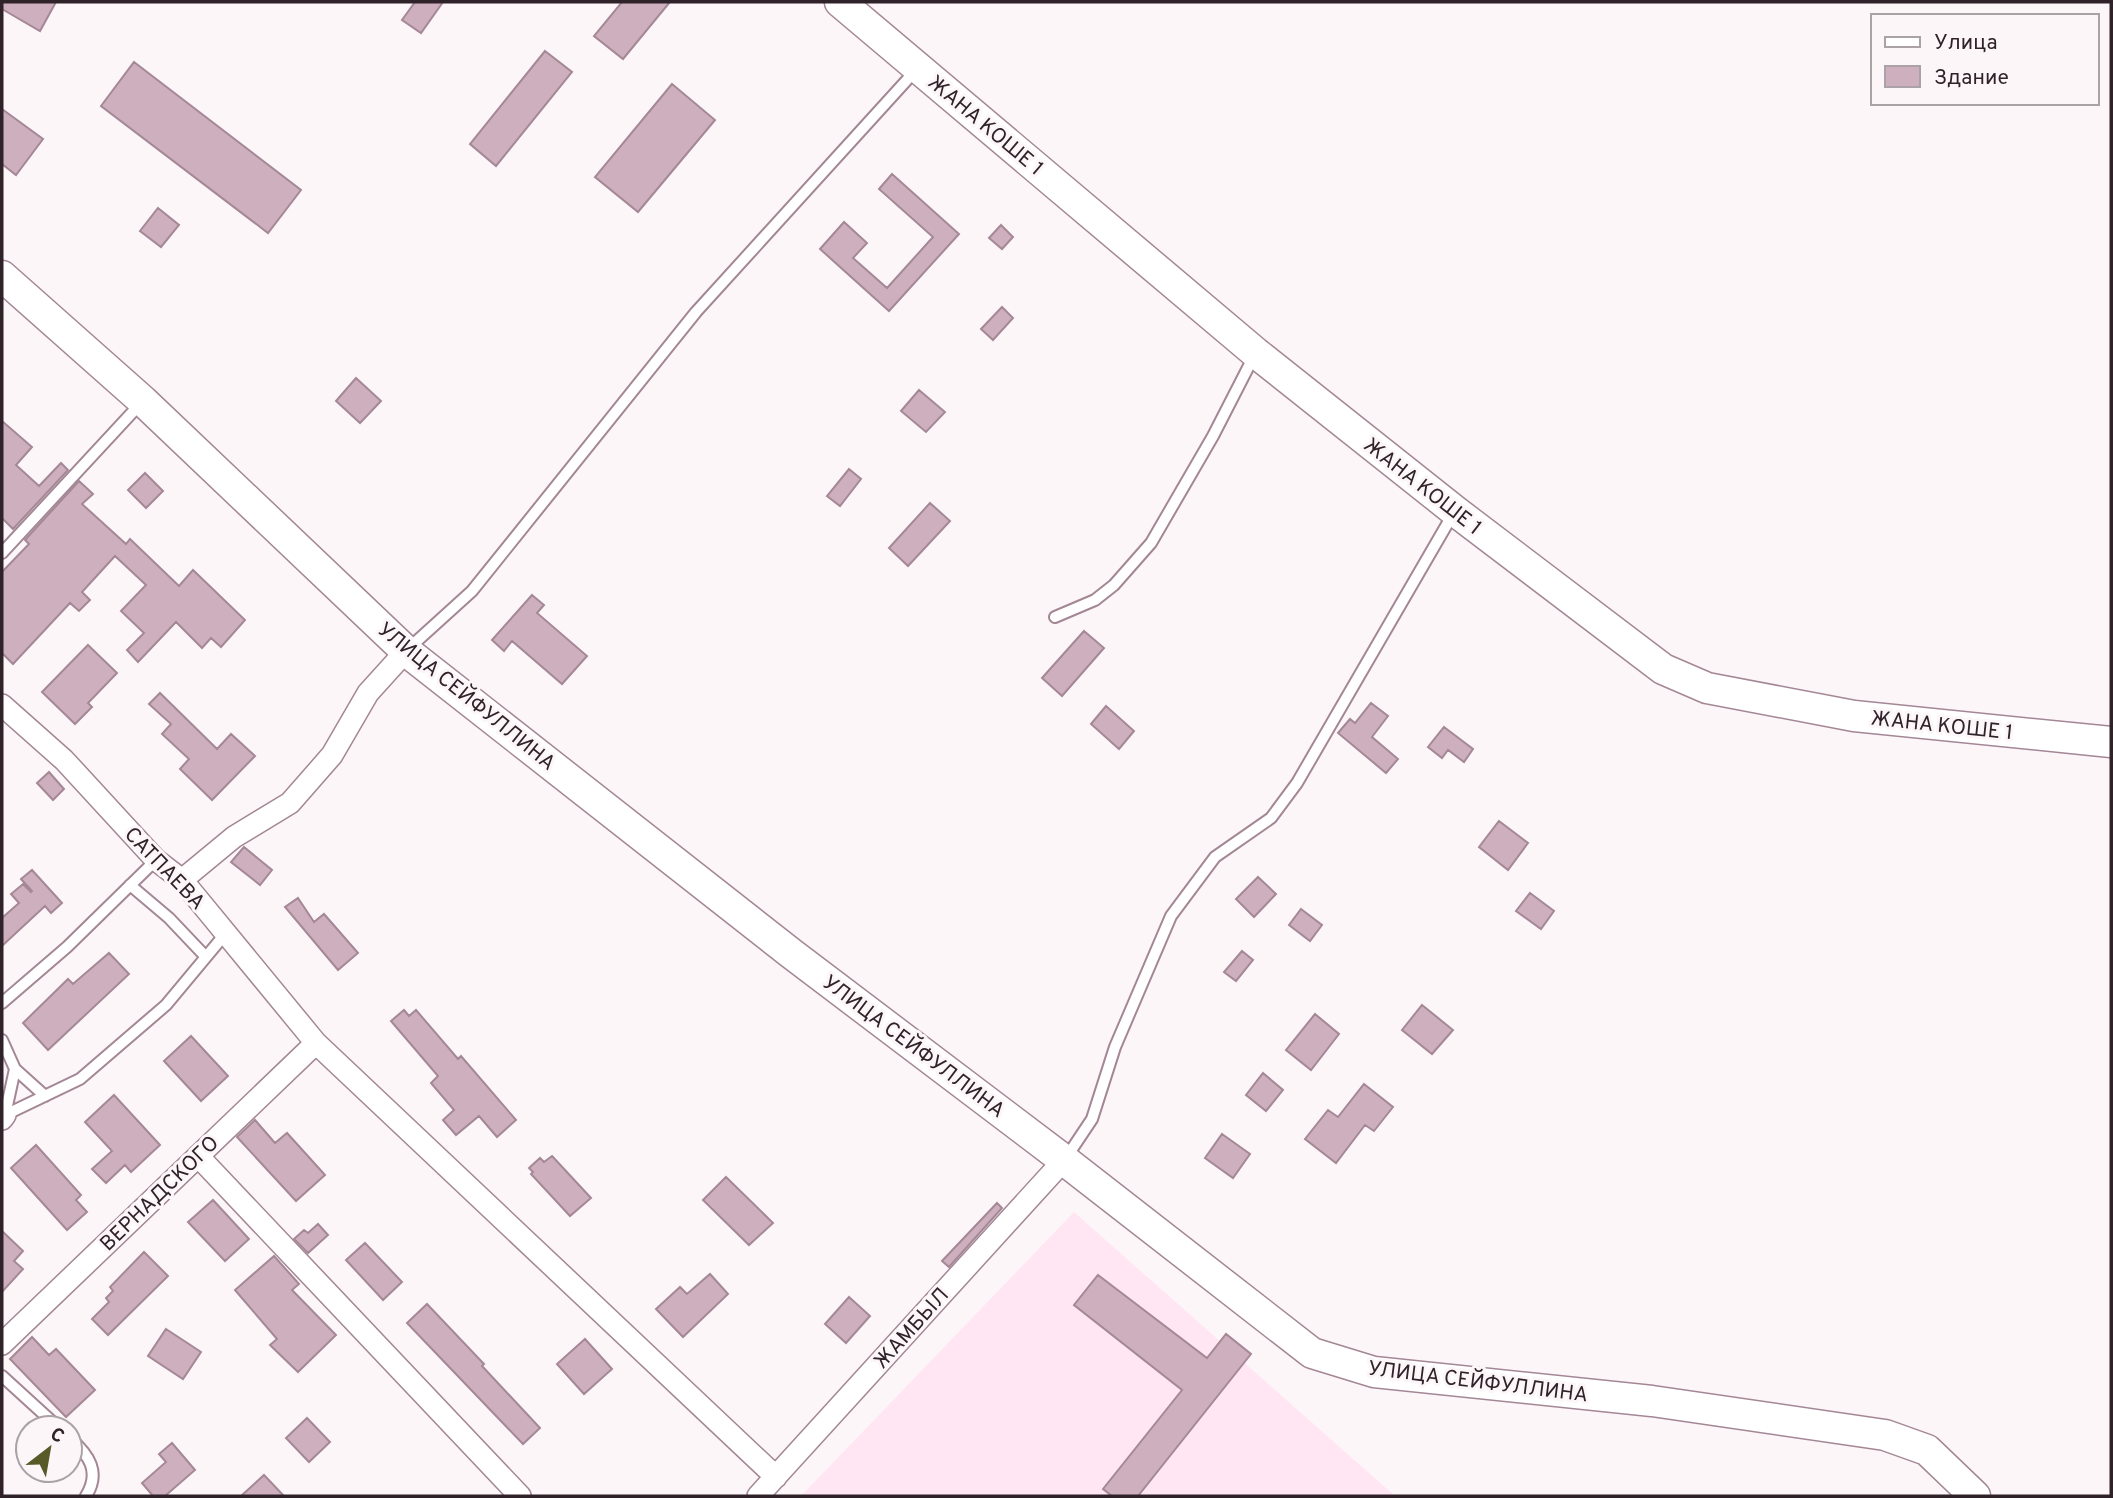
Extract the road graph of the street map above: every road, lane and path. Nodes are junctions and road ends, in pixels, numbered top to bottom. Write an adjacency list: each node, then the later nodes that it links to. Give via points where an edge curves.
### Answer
1 (840, 2): 2 (street, ЖАНА КОШЕ 1)
2 (919, 68): 4 (street, ЖАНА КОШЕ 1); 9 (lane, via 696,312 472,591)
3 (2, 276): 5 (street, УЛИЦА СЕЙФУЛЛИНА)
4 (1256, 353): 6 (street, ЖАНА КОШЕ 1); 8 (lane, via 1151,543 1114,585 1094,600)
5 (143, 401): 7 (lane); 9 (street, УЛИЦА СЕЙФУЛЛИНА)
6 (1455, 511): 11 (street, ЖАНА КОШЕ 1, via 1663,669 1707,688 1854,716); 24 (lane, via 1297,783 1270,818 1215,857 1171,916 1115,1046 1092,1119)
7 (4, 545)
8 (1055, 617)
9 (406, 651): 13 (street, via 368,693 331,755 290,803 234,837); 24 (street, УЛИЦА СЕЙФУЛЛИНА, via 792,954)
10 (2, 705): 12 (street, САТПАЕВА, via 64,760)
11 (2111, 742)
12 (156, 860): 13 (street, САТПАЕВА); 14 (lane)
13 (182, 880): 15 (street, САТПАЕВА)
14 (130, 885): 16 (lane); 17 (lane)
15 (226, 933): 16 (lane); 19 (street, САТПАЕВА)
16 (206, 957): 21 (lane, via 166,1005 80,1079)
17 (2, 1003)
18 (2, 1041): 20 (lane)
19 (316, 1043): 23 (street, ВЕРНАДСКОГО); 29 (street, САТПАЕВА)
20 (15, 1069): 21 (lane); 22 (lane)
21 (45, 1096): 22 (lane)
22 (4, 1117)
23 (198, 1156): 25 (street, ВЕРНАДСКОГО); 31 (street)
24 (1065, 1160): 29 (street, ЖАМБЫЛ); 33 (street, УЛИЦА СЕЙФУЛЛИНА, via 1312,1353 1374,1372 1652,1401 1885,1435 1927,1450)
25 (3, 1339)
26 (2, 1376): 27 (lane)
27 (44, 1414)
28 (84, 1450): 30 (lane, via 93,1473)
29 (776, 1476): 32 (street, ЖАМБЫЛ)
30 (86, 1496)
31 (520, 1496)
32 (758, 1496)
33 (1975, 1496)

